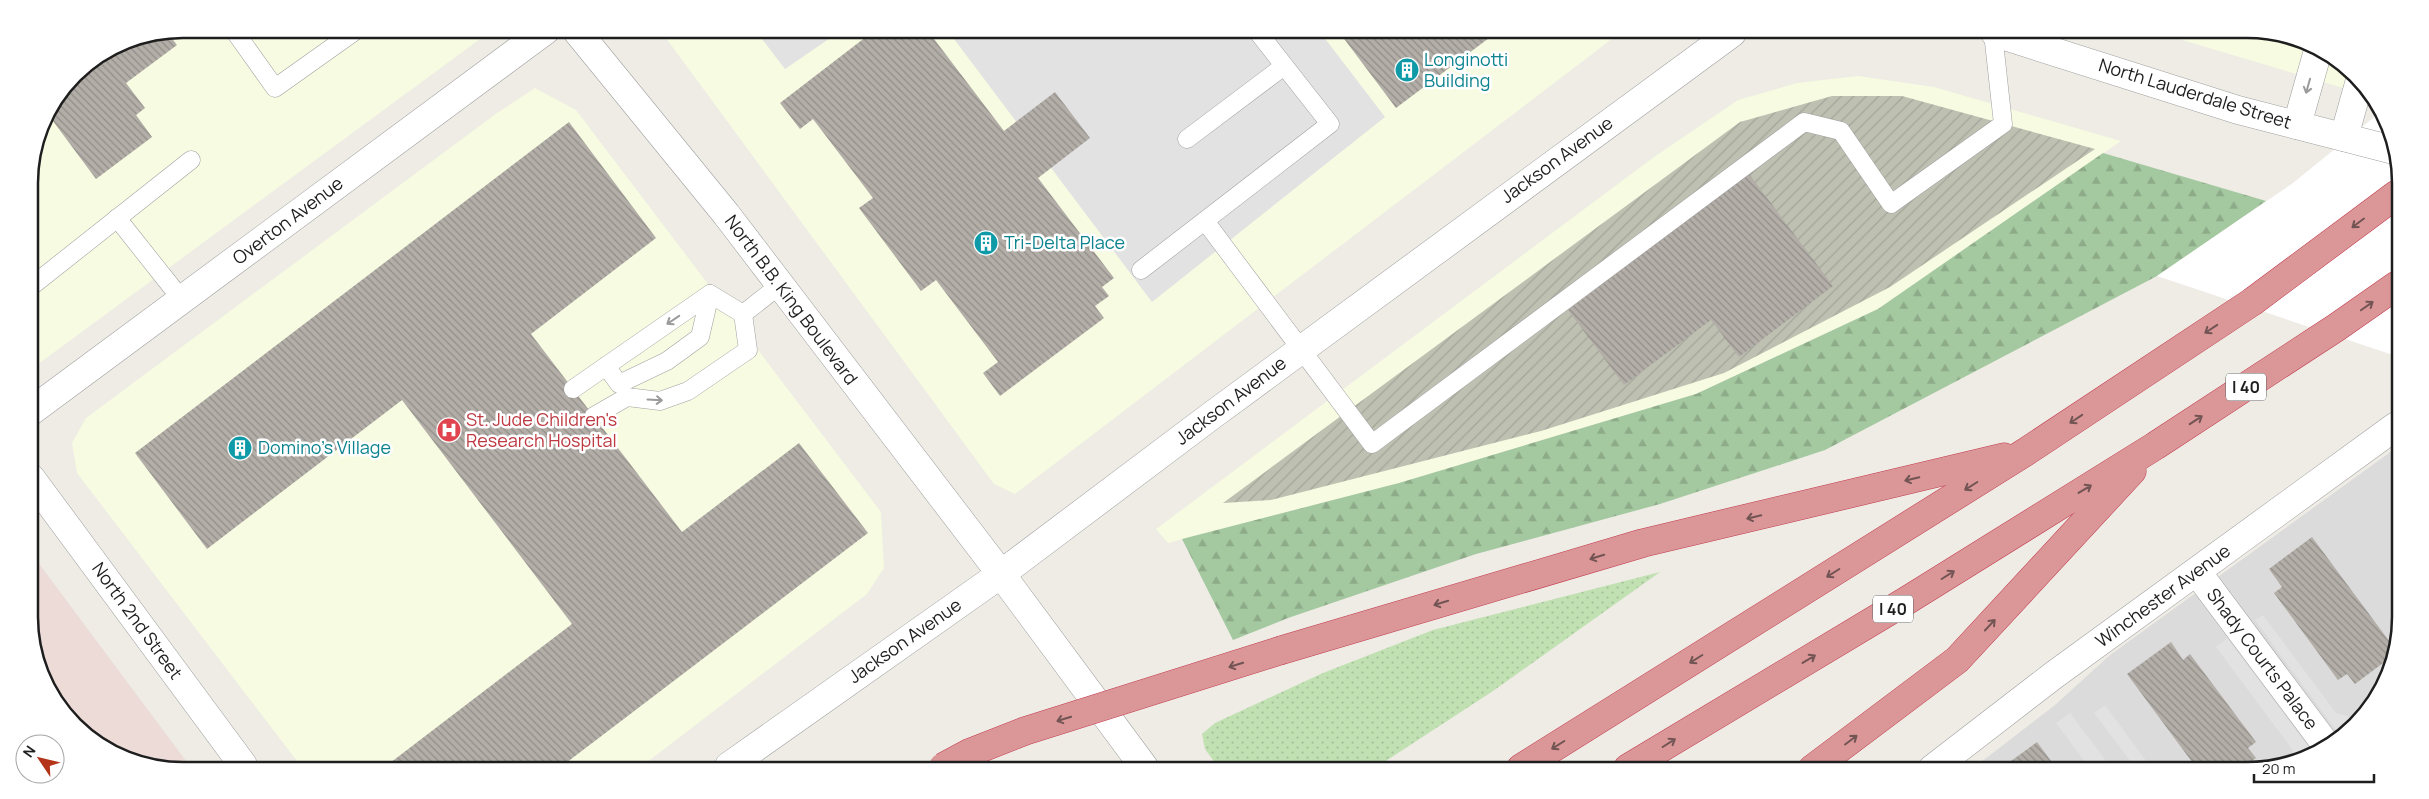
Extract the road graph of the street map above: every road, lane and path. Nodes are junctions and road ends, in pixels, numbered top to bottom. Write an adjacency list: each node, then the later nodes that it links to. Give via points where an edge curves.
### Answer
1 (239, 38): 2 (lane, via 274,88)
2 (345, 38)
3 (535, 38): 25 (street, Overton Avenue)
4 (583, 38): 22 (street, North B.B. King Boulevard)
5 (1262, 38): 10 (lane)
6 (1725, 38): 27 (street, Jackson Avenue)
7 (1994, 38): 27 (lane, via 2003,124 1891,204 1841,132 1804,122 1372,444)
8 (2010, 38): 12 (street, North Lauderdale Street, via 2238,110)
9 (2317, 56): 12 (street, one-way to 12)
10 (1284, 66): 14 (lane); 19 (lane, via 1330,124)
11 (2357, 89): 13 (street)
12 (2297, 125): 13 (street, North Lauderdale Street)
13 (2344, 137): 15 (street, North Lauderdale Street)
14 (1187, 139)
15 (2387, 148)
16 (191, 160): 18 (lane)
17 (2392, 198): 35 (highway, one-way to 35, via 2252,302)
18 (117, 218): 21 (lane); 25 (lane)
19 (1205, 221): 20 (lane); 27 (lane)
20 (1141, 270)
21 (38, 281)
22 (780, 285): 26 (lane); 38 (street, North B.B. King Boulevard)
23 (2392, 288): 34 (highway, I 40, one-way to 23)
24 (710, 294): 26 (lane); 28 (lane, one-way to 28); 30 (lane, via 700,337)
25 (182, 300): 31 (street, Overton Avenue)
26 (743, 314): 30 (lane, one-way to 26, via 660,401 688,391 748,350)
27 (1302, 349): 38 (street, Jackson Avenue)
28 (606, 366): 29 (lane); 30 (lane)
29 (573, 389)
30 (623, 390): 32 (lane)
31 (38, 406)
32 (594, 416)
33 (2392, 429): 37 (street, Winchester Avenue)
34 (2155, 446): 41 (highway, I 40, one-way to 34); 42 (highway, one-way to 34, via 1957,660)
35 (2027, 451): 40 (highway, one-way to 40); 46 (highway, one-way to 46, bridge, via 1644,543 1282,650 1025,731)
36 (38, 487): 44 (street, North 2nd Street)
37 (2197, 572): 39 (street, Shady Courts Palace); 43 (street, Winchester Avenue)
38 (1001, 574): 45 (street, Jackson Avenue); 47 (street, North B.B. King Boulevard)
39 (2322, 740)
40 (1532, 761)
41 (1639, 761)
42 (1822, 761)
43 (1942, 761)
44 (241, 762)
45 (735, 762)
46 (953, 762)
47 (1140, 762)

